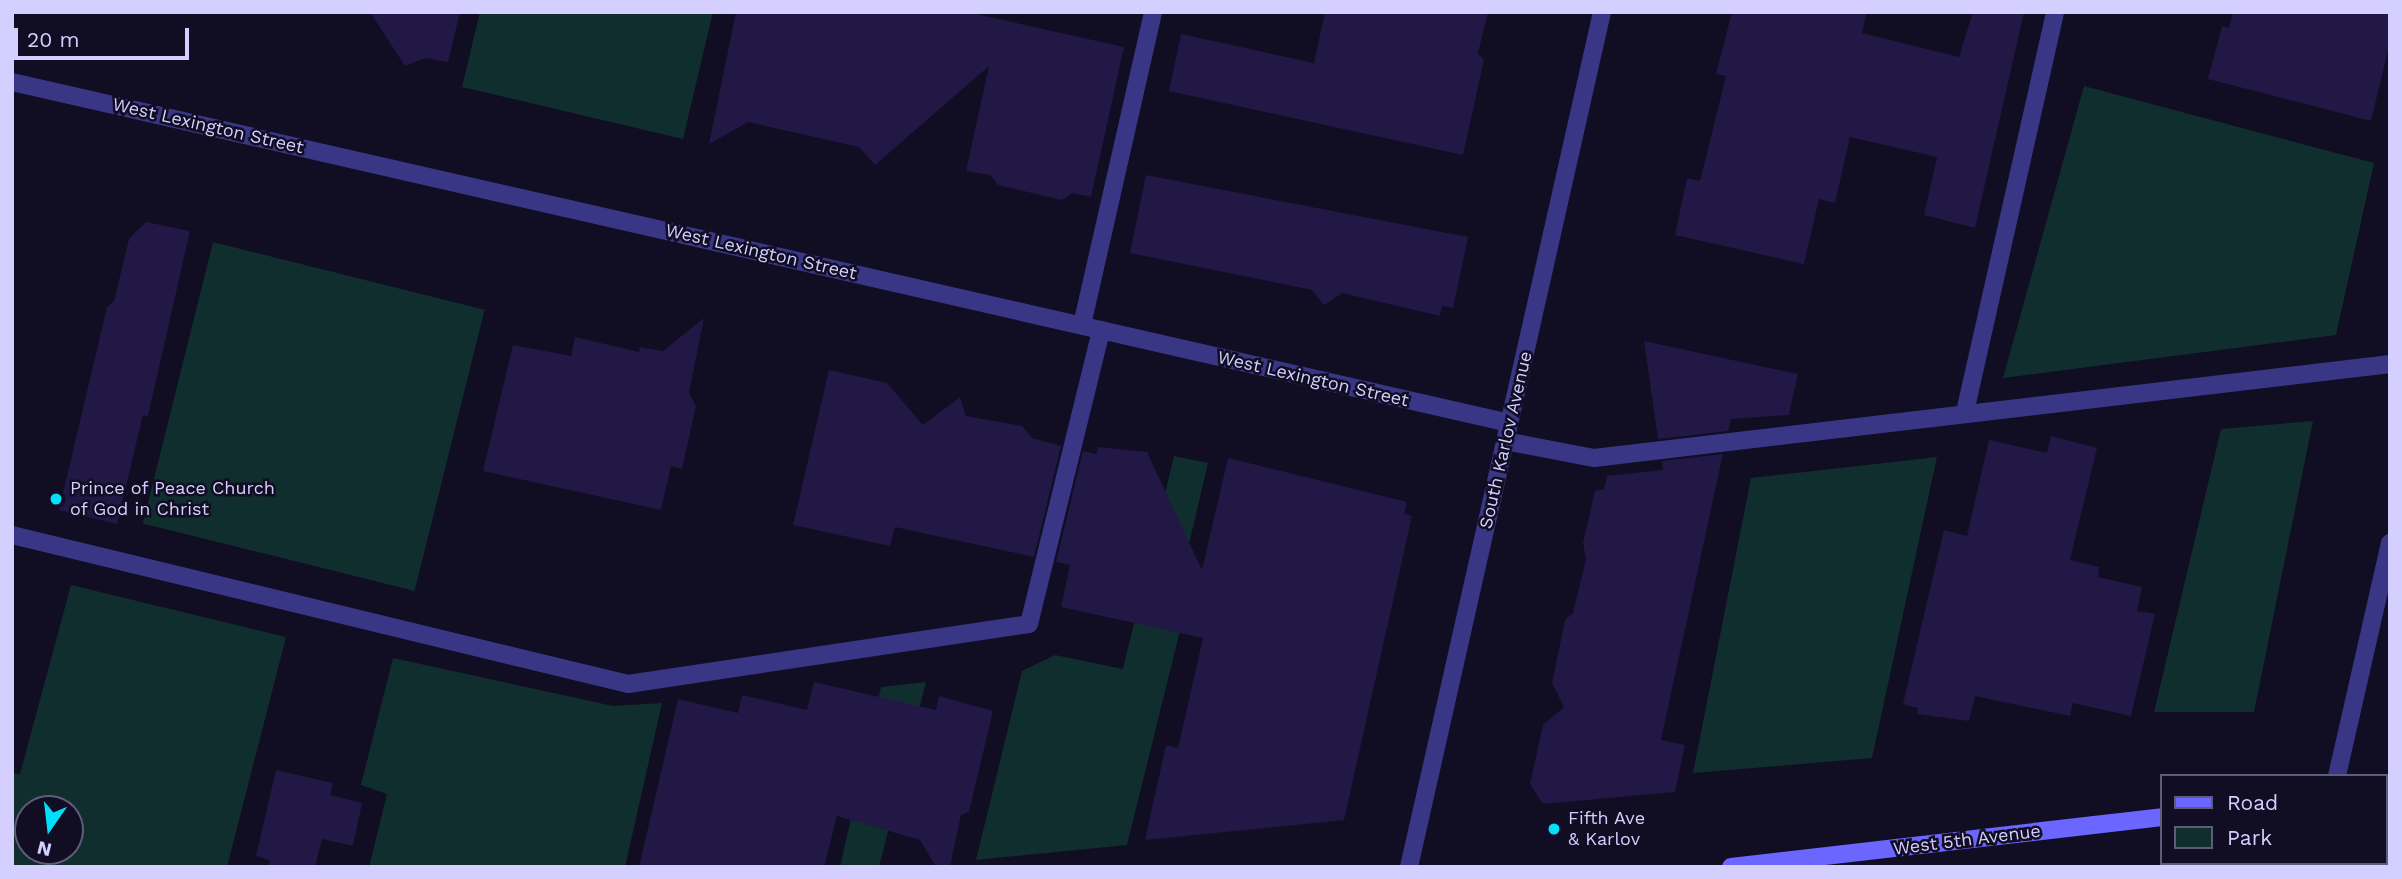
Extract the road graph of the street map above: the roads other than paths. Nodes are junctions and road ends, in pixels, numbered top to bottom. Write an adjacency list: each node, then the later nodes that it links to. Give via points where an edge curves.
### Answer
1 (1153, 12): 5 (street)
2 (1602, 12): 9 (street, South Karlov Avenue)
3 (2055, 12): 8 (street)
4 (12, 82): 5 (street, West Lexington Street)
5 (1082, 325): 6 (street, West Lexington Street)
6 (1101, 330): 9 (street, West Lexington Street); 11 (street, via 1029,624 628,684)
7 (2390, 364): 8 (street)
8 (1965, 412): 10 (street, via 1594,458)
9 (1509, 423): 10 (street, South Karlov Avenue)
10 (1506, 441): 15 (street, South Karlov Avenue)
11 (12, 534)
12 (2390, 542): 13 (street)
13 (2337, 774)
14 (2160, 817): 16 (street, West 5th Avenue)
15 (1409, 867)
16 (1731, 867)

